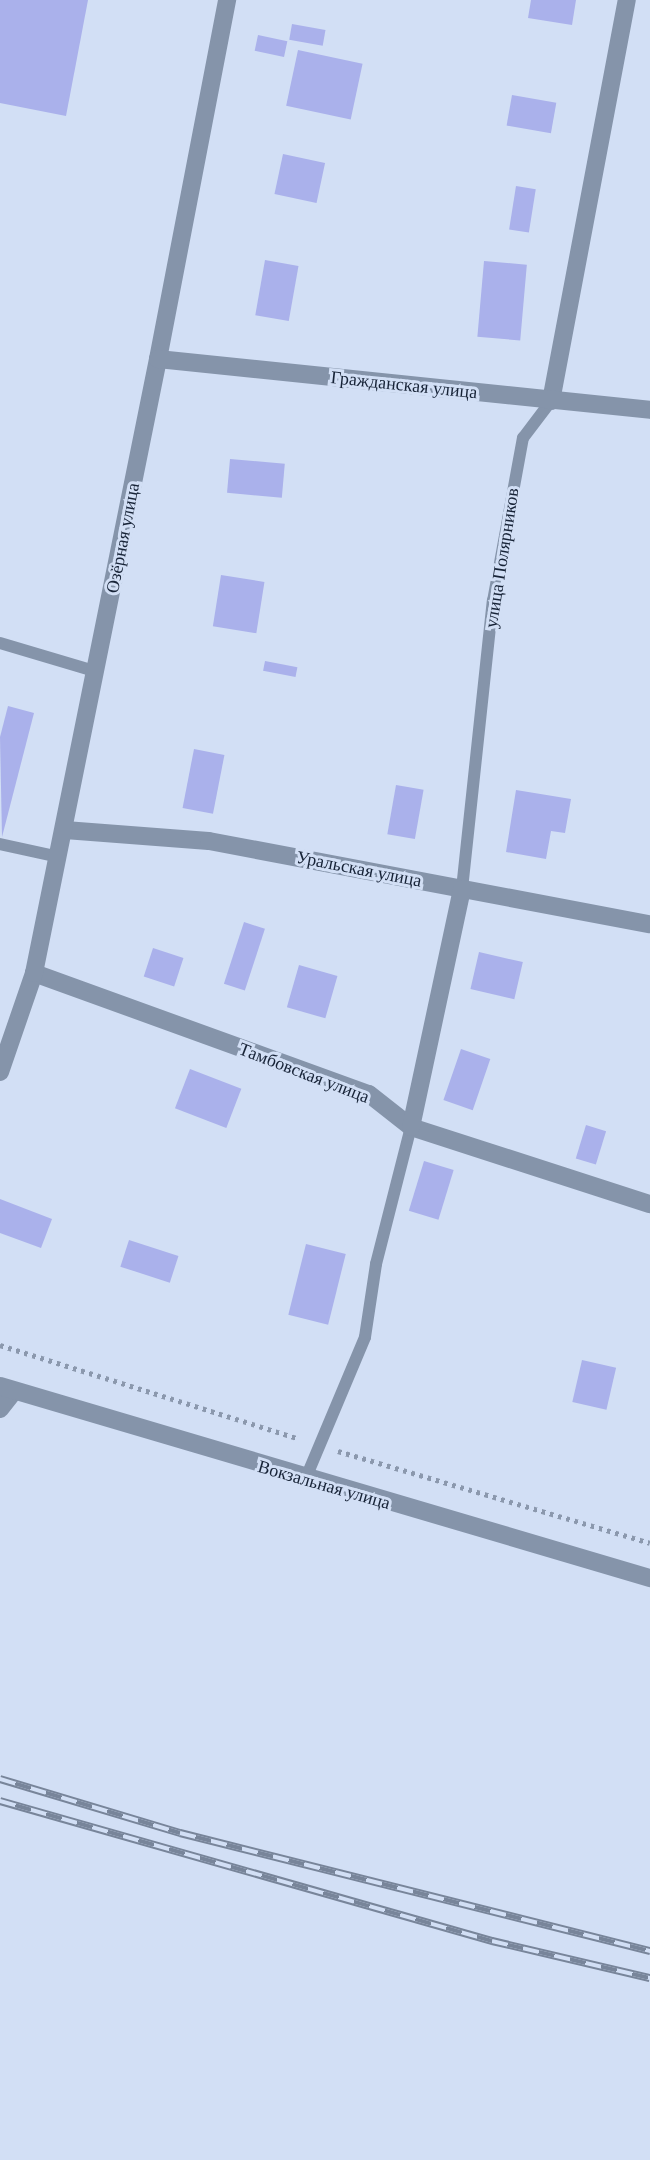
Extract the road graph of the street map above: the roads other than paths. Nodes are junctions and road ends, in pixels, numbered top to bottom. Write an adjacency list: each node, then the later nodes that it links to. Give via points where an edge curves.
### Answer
1 (228, 0): 3 (street, Озёрная улица)
2 (627, 0): 4 (street, улица Полярников)
3 (158, 359): 4 (street, Гражданская улица); 7 (street, Озёрная улица)
4 (551, 401): 5 (street, Гражданская улица); 11 (lane, улица Полярников, via 523,438 498,574)
5 (650, 410)
6 (0, 643): 7 (lane)
7 (97, 672): 8 (street, Озёрная улица)
8 (65, 830): 10 (street, Озёрная улица); 11 (street, Уральская улица, via 209,841)
9 (0, 844): 10 (lane)
10 (60, 857): 13 (street, Озёрная улица)
11 (462, 889): 12 (street, Уральская улица); 15 (street, улица Полярников)
12 (650, 924)
13 (34, 973): 14 (street, Озёрная улица); 15 (street, Тамбовская улица, via 369,1094)
14 (0, 1072)
15 (411, 1127): 16 (street, Тамбовская улица); 19 (lane, via 376,1264 365,1337)
16 (650, 1204)
17 (7, 1389): 18 (street); 19 (street, Вокзальная улица)
18 (0, 1409)
19 (305, 1480): 20 (street, Вокзальная улица)
20 (650, 1578)

